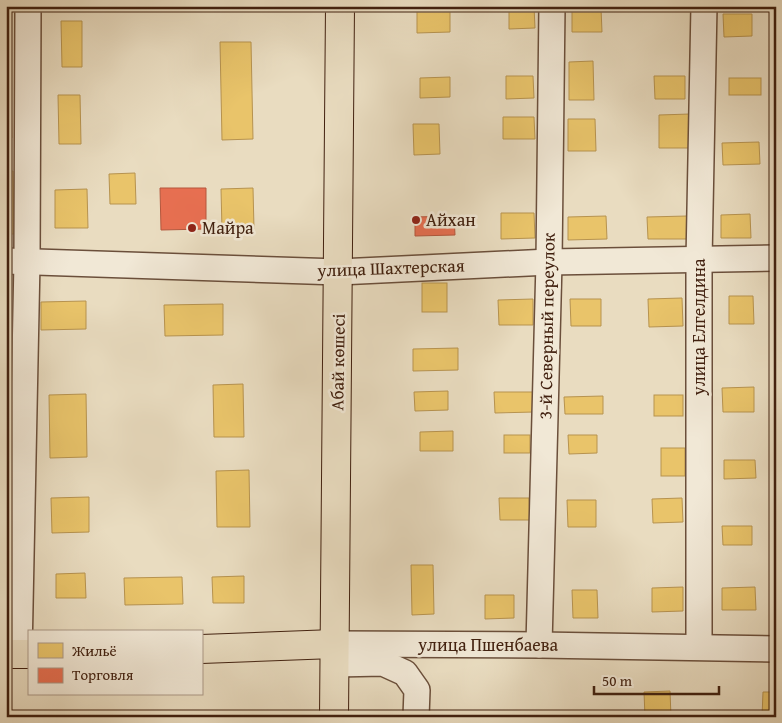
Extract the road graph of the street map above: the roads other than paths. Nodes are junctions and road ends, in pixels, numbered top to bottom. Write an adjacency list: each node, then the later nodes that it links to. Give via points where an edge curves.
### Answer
1 (28, 6): 7 (street)
2 (340, 6): 9 (main road, Абай көшесі)
3 (552, 6): 8 (street, 3-й Северный переулок)
4 (704, 6): 6 (street, улица Елгелдина)
5 (776, 258): 6 (street, улица Шахтерская)
6 (699, 260): 8 (street, улица Шахтерская); 11 (street, улица Елгелдина)
7 (17, 261): 9 (street, улица Шахтерская); 14 (street)
8 (549, 262): 9 (street, улица Шахтерская); 10 (street, 3-й Северный переулок)
9 (339, 272): 15 (main road, Абай көшесі)
10 (540, 645): 11 (street, улица Пшенбаева); 15 (street, улица Пшенбаева)
11 (699, 647): 13 (street, улица Пшенбаева)
12 (202, 649): 15 (main road, улица Пшенбаева)
13 (776, 649)
14 (18, 654)
15 (334, 654): 16 (main road, Абай көшесі); 17 (street, via 383,663 405,673 417,690)
16 (334, 717)
17 (416, 717)

